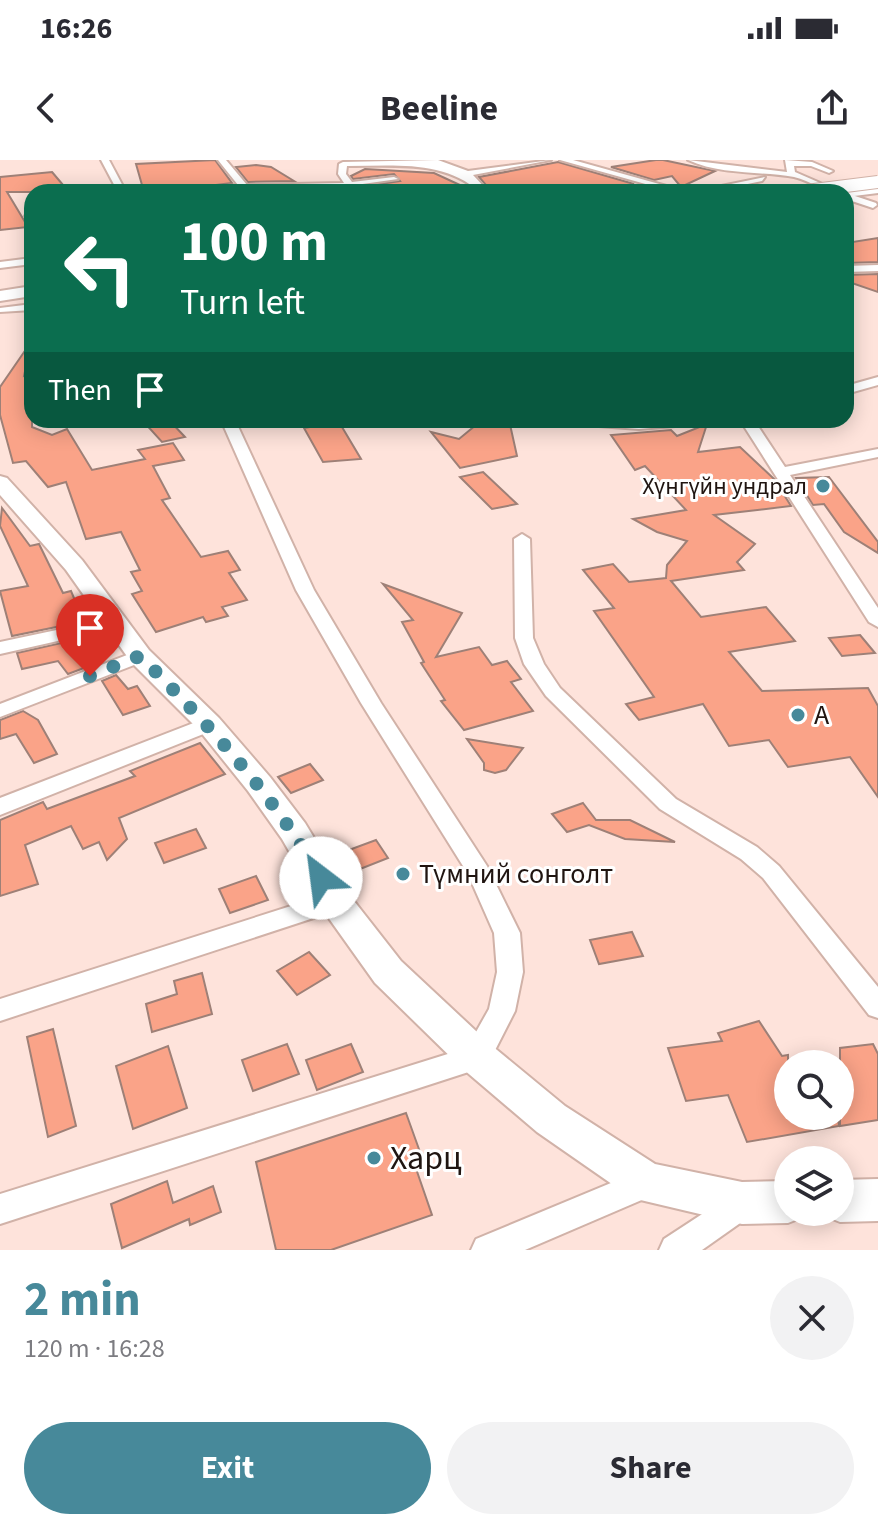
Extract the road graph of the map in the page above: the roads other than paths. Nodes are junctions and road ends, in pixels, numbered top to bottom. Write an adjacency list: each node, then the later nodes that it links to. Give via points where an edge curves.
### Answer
1 (105, 160): 14 (street)
2 (222, 160): 15 (street)
3 (547, 160): 9 (street)
4 (564, 160): 19 (street)
5 (692, 160): 10 (street)
6 (435, 162): 9 (street); 16 (street, via 343,164)
7 (789, 162): 8 (street); 11 (street)
8 (829, 171)
9 (467, 174): 18 (street)
10 (782, 174): 11 (street); 20 (street)
11 (794, 175): 21 (street)
12 (394, 179): 17 (street)
13 (878, 182): 22 (street, bridge)
14 (118, 184)
15 (243, 184)
16 (349, 184)
17 (357, 184)
18 (477, 184)
19 (654, 184)
20 (734, 184)
21 (817, 184)
22 (854, 185)
23 (878, 189): 24 (street)
24 (854, 193)
25 (854, 196): 26 (street)
26 (875, 203): 27 (street, via 872,211)
27 (878, 216)
28 (24, 262): 29 (street)
29 (0, 265)
30 (878, 268): 31 (street)
31 (854, 269)
32 (24, 284): 33 (street)
33 (0, 287)
34 (24, 294): 35 (street)
35 (2, 303): 36 (street)
36 (24, 306)
37 (878, 381): 38 (street)
38 (854, 388)
39 (232, 428): 55 (street, via 305,590 479,872 507,933 510,972 502,1011)
40 (752, 428): 42 (street)
41 (878, 453): 42 (street)
42 (782, 472): 46 (street)
43 (0, 482): 45 (street)
44 (522, 539): 53 (street, via 524,638 553,692 668,804 771,872)
45 (118, 622): 47 (street); 48 (street)
46 (878, 622)
47 (0, 648)
48 (140, 656): 49 (street); 50 (street)
49 (0, 711)
50 (209, 724): 51 (street); 52 (street, via 294,831)
51 (0, 807)
52 (335, 901): 54 (street); 55 (street, via 388,972)
53 (878, 1007)
54 (0, 1010)
55 (477, 1057): 56 (street, via 551,1119); 61 (street)
56 (647, 1183): 60 (street); 62 (street)
57 (878, 1200): 58 (street)
58 (854, 1201)
59 (774, 1202): 60 (street)
60 (742, 1203): 63 (street)
61 (0, 1209)
62 (487, 1250)
63 (675, 1250)

